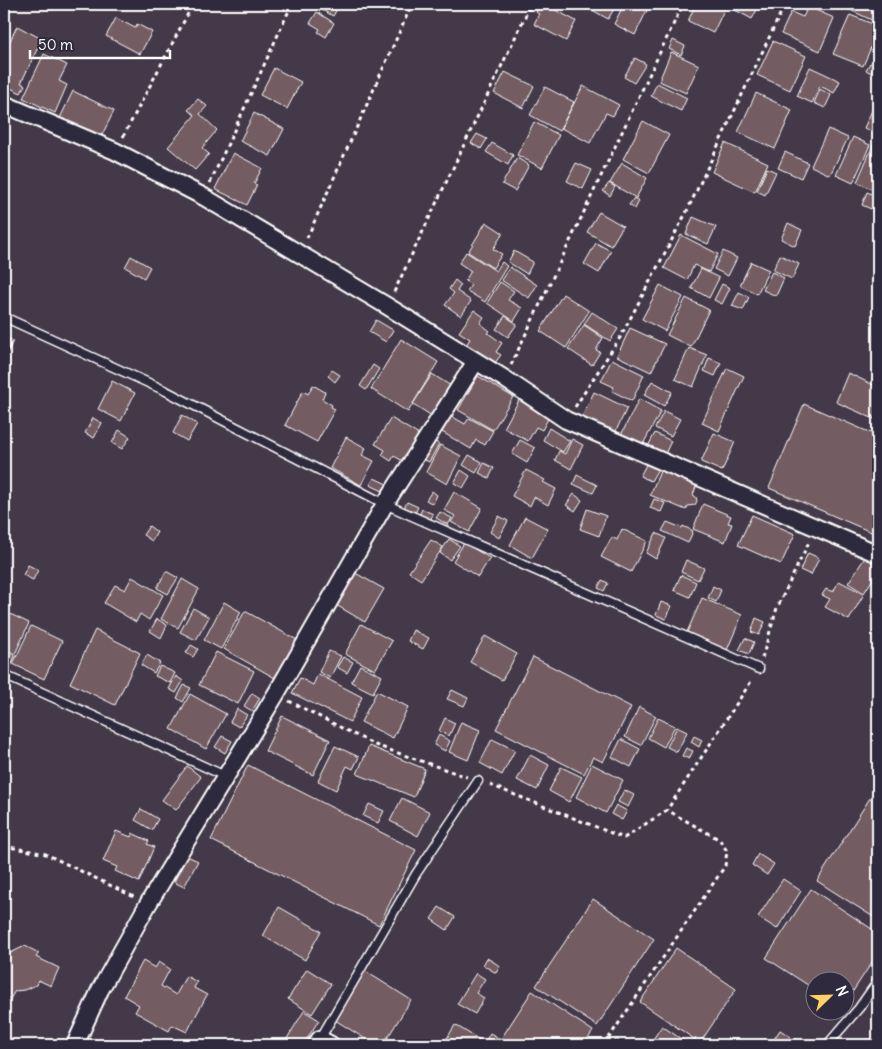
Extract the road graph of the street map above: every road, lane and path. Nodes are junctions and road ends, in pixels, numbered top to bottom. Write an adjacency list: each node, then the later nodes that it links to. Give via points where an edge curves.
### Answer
1 (193, 4): 8 (path)
2 (292, 4): 9 (path)
3 (412, 4): 10 (path)
4 (531, 4): 11 (path)
5 (683, 4): 14 (path)
6 (785, 4): 15 (path, via 687,211 621,336)
7 (4, 104): 8 (street)
8 (115, 151): 9 (street)
9 (204, 197): 10 (street)
10 (300, 254): 11 (street)
11 (387, 306): 13 (street)
12 (4, 317): 16 (lane, via 166,390)
13 (476, 361): 14 (street); 16 (street)
14 (505, 379): 15 (street)
15 (566, 420): 17 (street)
16 (385, 504): 19 (lane); 21 (street)
17 (816, 528): 18 (street); 19 (path, via 777,608)
18 (878, 554)
19 (758, 669): 24 (path)
20 (4, 676): 22 (lane)
21 (276, 694): 22 (street); 23 (path, via 375,745)
22 (226, 776): 26 (street)
23 (478, 780): 24 (path, via 624,838); 28 (lane, via 416,874)
24 (667, 810): 30 (path, via 720,840 727,851 724,866)
25 (4, 846): 26 (path, via 46,854)
26 (148, 904): 29 (street, via 100,990)
27 (878, 981): 31 (lane)
28 (322, 1043)
29 (75, 1045)
30 (604, 1045)
31 (827, 1045)

